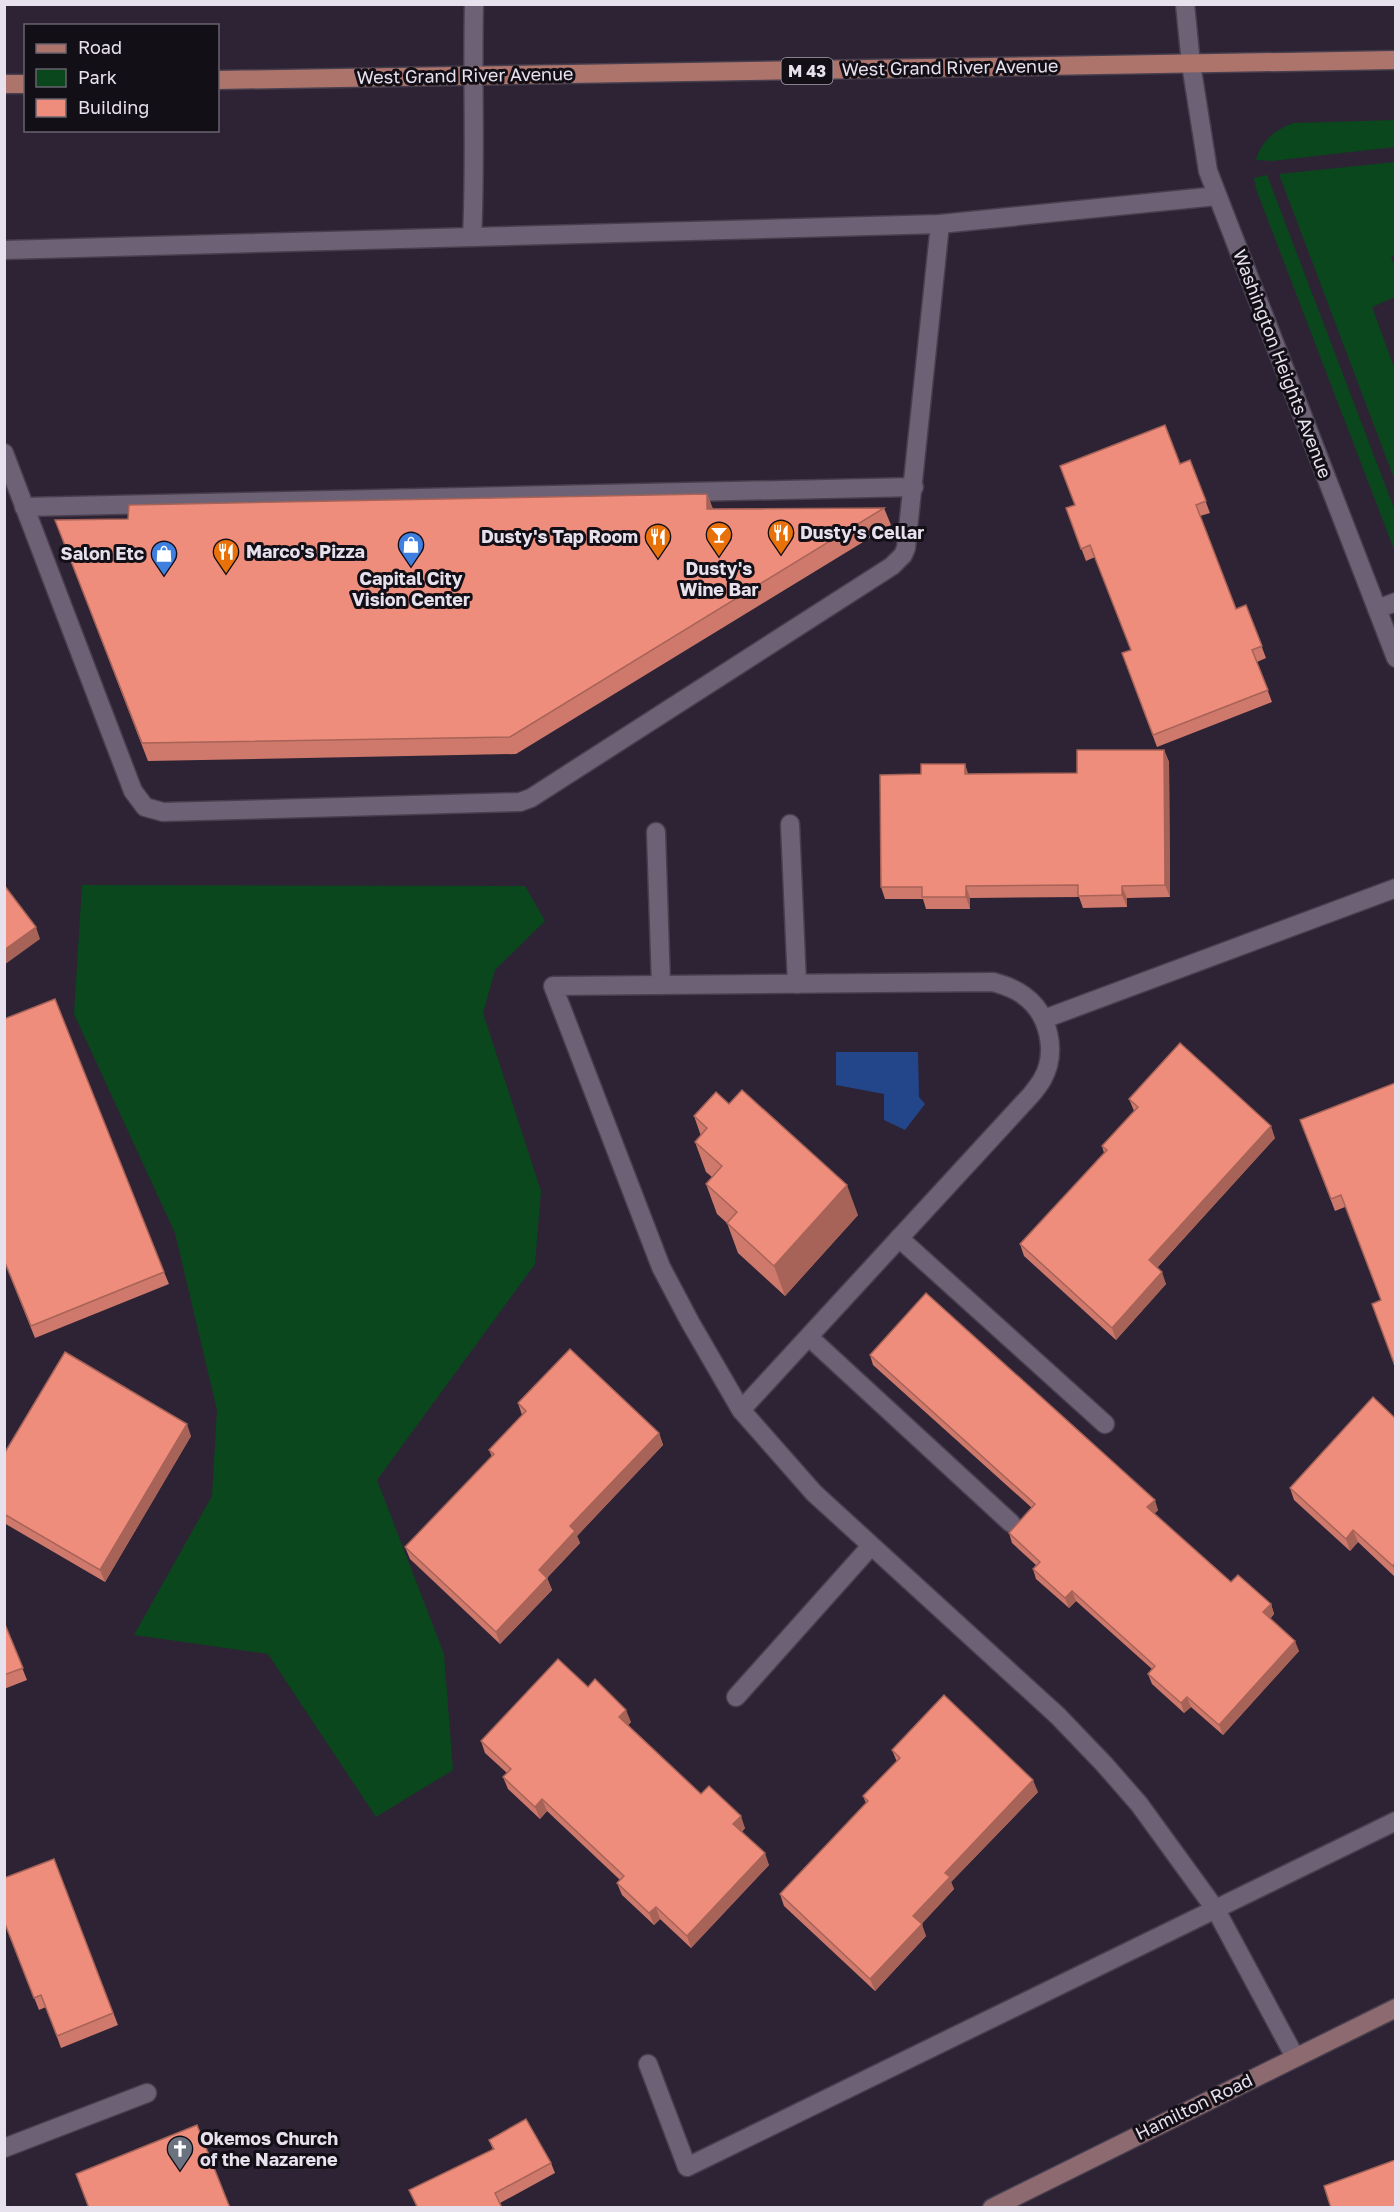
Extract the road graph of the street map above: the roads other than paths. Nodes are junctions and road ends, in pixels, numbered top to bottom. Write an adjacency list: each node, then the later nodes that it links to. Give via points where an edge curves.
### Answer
1 (474, 4): 5 (street)
2 (1185, 4): 4 (street, Washington Heights Avenue)
3 (1395, 60): 4 (main road, West Grand River Avenue / M 43)
4 (1191, 64): 5 (main road, West Grand River Avenue / M 43); 9 (street, Washington Heights Avenue, via 1208,171)
5 (473, 76): 6 (main road, West Grand River Avenue / M 43); 11 (street)
6 (219, 80)
7 (4, 84): 8 (main road)
8 (24, 84)
9 (1217, 196): 10 (street); 17 (street, Washington Heights Avenue)
10 (940, 224): 11 (street); 14 (street)
11 (472, 237): 12 (street)
12 (4, 250)
13 (4, 453): 15 (street)
14 (914, 487): 15 (street); 15 (street, via 906,548 892,566 526,801 163,812 145,807 133,791)
15 (24, 507)
16 (1395, 602): 17 (street)
17 (1377, 609): 18 (street, Washington Heights Avenue)
18 (1395, 658)
19 (790, 824): 22 (street)
20 (656, 832): 23 (street)
21 (1395, 888): 24 (street)
22 (797, 984): 23 (street); 24 (street, via 993,982 1023,994)
23 (662, 985): 27 (street, via 552,986 662,1267)
24 (1044, 1020): 25 (street, via 1050,1039 1050,1059 1043,1079)
25 (899, 1238): 26 (street); 28 (street)
26 (808, 1337): 27 (street); 29 (street)
27 (741, 1410): 30 (street, via 814,1493)
28 (1105, 1424)
29 (1011, 1522)
30 (871, 1546): 31 (street); 33 (street, via 1058,1716 1104,1764 1139,1804)
31 (736, 1697)
32 (1395, 1821): 33 (street)
33 (1216, 1910): 35 (street); 36 (street, via 687,2167)
34 (1395, 2008): 35 (street, Hamilton Road)
35 (1295, 2057): 39 (street, Hamilton Road)
36 (648, 2064)
37 (147, 2094): 38 (street)
38 (4, 2148)
39 (992, 2208)

